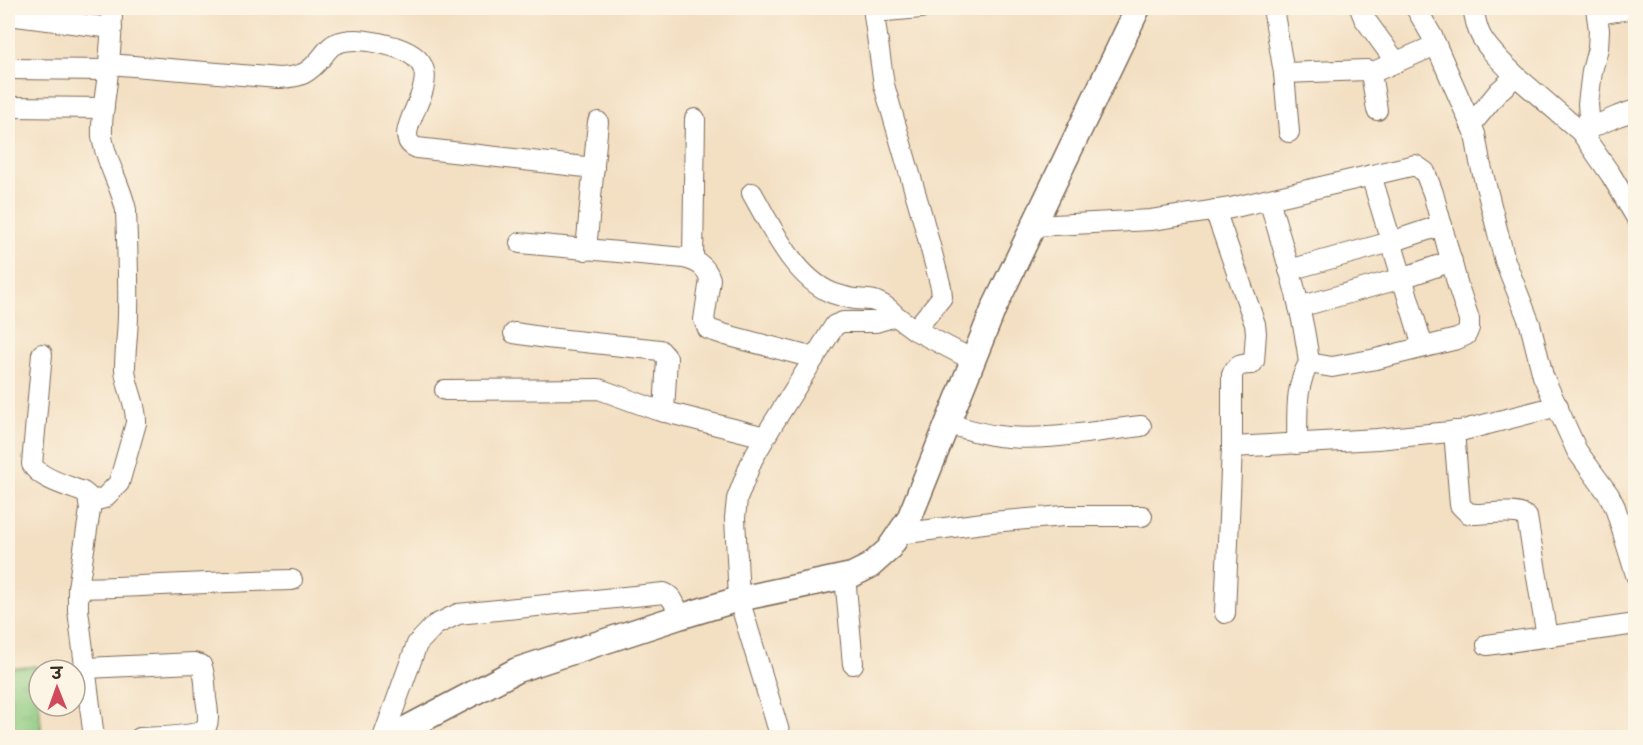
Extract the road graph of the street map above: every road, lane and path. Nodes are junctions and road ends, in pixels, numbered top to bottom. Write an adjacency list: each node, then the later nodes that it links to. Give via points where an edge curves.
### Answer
1 (112, 8): 12 (street)
2 (921, 8): 9 (street)
3 (1138, 8): 36 (main road)
4 (1274, 8): 17 (street)
5 (1360, 8): 14 (street)
6 (1416, 8): 13 (street)
7 (1473, 8): 19 (street, via 1476,25)
8 (1635, 8): 10 (street)
9 (874, 10): 46 (street, via 884,85 941,287 942,297)
10 (1597, 11): 27 (street, via 1598,48)
11 (8, 15): 12 (street)
12 (112, 28): 15 (street)
13 (1436, 45): 14 (street); 26 (street)
14 (1396, 62): 18 (street)
15 (109, 67): 16 (street); 21 (street); 29 (street, via 287,78 307,73 334,44 382,44 410,53 424,68 420,98 407,135 411,146)
16 (8, 69)
17 (1284, 73): 18 (street, via 1360,69); 28 (street)
18 (1371, 73): 22 (street)
19 (1508, 82): 26 (street); 27 (street)
20 (8, 107): 21 (street)
21 (104, 108): 62 (street, via 104,147 126,210 126,372 137,413 119,483 104,498)
22 (1377, 110)
23 (1635, 110): 27 (street)
24 (695, 119): 40 (street)
25 (598, 122): 29 (street)
26 (1471, 125): 54 (street, via 1505,261 1530,324 1543,376)
27 (1585, 131): 34 (street)
28 (1289, 132)
29 (594, 168): 39 (street)
30 (1371, 175): 32 (street); 35 (street, via 1420,167); 37 (street)
31 (752, 194): 45 (street, via 799,269 810,279 831,292 875,301)
32 (1269, 199): 33 (street); 42 (street)
33 (1215, 210): 36 (street, via 1150,220); 61 (street, via 1256,333 1254,361 1233,369)
34 (1635, 217)
35 (1442, 225): 37 (street); 41 (street)
36 (1034, 226): 51 (main road)
37 (1391, 242): 42 (street); 43 (street)
38 (520, 243): 39 (street)
39 (586, 250): 40 (street)
40 (693, 260): 50 (street, via 710,279 704,320 708,329)
41 (1452, 261): 43 (street); 48 (street, via 1469,328 1466,335 1457,339)
42 (1289, 270): 44 (street)
43 (1402, 278): 44 (street); 48 (street)
44 (1299, 307): 52 (street)
45 (896, 316): 46 (street); 50 (street, via 876,322 837,323)
46 (915, 330): 51 (street)
47 (514, 333): 55 (street, via 660,350 667,358)
48 (1423, 347): 52 (street, via 1332,367)
49 (42, 354): 62 (street, via 32,464 46,478 83,492)
50 (814, 358): 59 (street)
51 (973, 360): 56 (main road)
52 (1310, 363): 60 (street, via 1298,390)
53 (445, 390): 55 (street, via 599,389)
54 (1558, 406): 58 (street); 65 (street, via 1577,451 1615,507)
55 (664, 412): 59 (street)
56 (948, 424): 57 (street, via 997,436 1022,437); 64 (main road, via 909,519)
57 (1141, 426)
58 (1454, 431): 60 (street); 73 (street, via 1460,505 1468,513 1516,512 1527,517)
59 (765, 437): 69 (street, via 737,499)
60 (1297, 444): 61 (street)
61 (1232, 447): 70 (street)
62 (89, 502): 68 (street)
63 (1142, 516): 64 (street, via 1064,516)
64 (899, 534): 66 (main road, via 870,566)
65 (1635, 575)
66 (845, 576): 69 (main road); 76 (street)
67 (292, 580): 68 (street)
68 (78, 588): 75 (street)
69 (739, 599): 71 (main road); 83 (street)
70 (1225, 613)
71 (679, 617): 81 (street, via 674,602 664,593 458,614 435,625 417,644); 82 (main road, via 517,670)
72 (1635, 624): 73 (street)
73 (1547, 637): 74 (street)
74 (1487, 645)
75 (85, 658)
76 (853, 664)
77 (87, 668): 80 (street, via 201,665 208,719 205,728 189,735)
78 (87, 677): 79 (street)
79 (94, 738)
80 (140, 738)
81 (383, 738)
82 (388, 738)
83 (781, 738)

